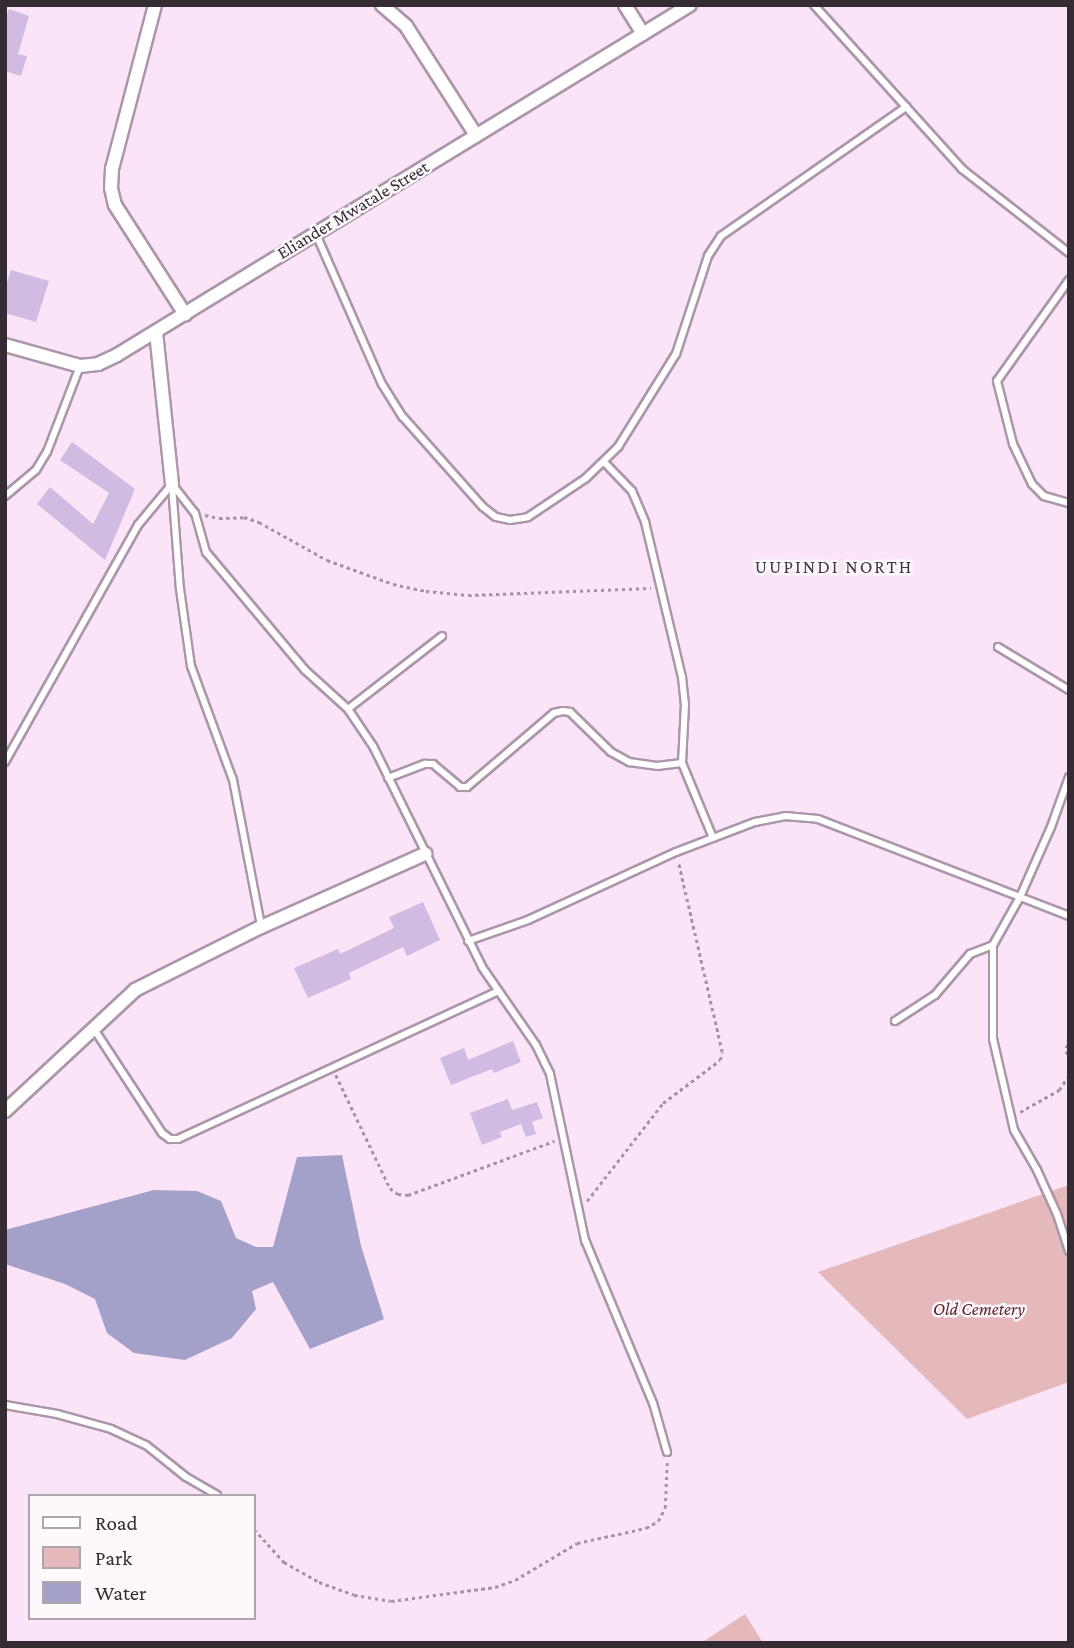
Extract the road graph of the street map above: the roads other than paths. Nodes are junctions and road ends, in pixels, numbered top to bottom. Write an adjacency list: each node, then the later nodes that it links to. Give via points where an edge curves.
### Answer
1 (155, 5): 12 (street, via 111,188 115,205)
2 (382, 5): 8 (street, via 406,26)
3 (625, 5): 6 (street)
4 (690, 5): 6 (street, Eliander Mwatale Street)
5 (814, 5): 7 (lane)
6 (643, 34): 8 (street, Eliander Mwatale Street)
7 (906, 107): 10 (lane, via 962,169); 16 (lane, via 721,236 708,256 676,354)
8 (476, 135): 9 (street, Eliander Mwatale Street)
9 (316, 233): 12 (street, Eliander Mwatale Street); 16 (lane, via 392,403 483,507 496,517 528,517)
10 (1068, 252)
11 (1069, 280): 19 (lane, via 997,381 1013,444 1032,484 1044,496)
12 (185, 314): 13 (street, Eliander Mwatale Street)
13 (156, 332): 15 (street, Eliander Mwatale Street, via 98,364); 17 (street)
14 (5, 345): 15 (street)
15 (79, 366): 18 (lane, via 47,453 36,470)
16 (604, 463): 25 (lane, via 639,503 661,587 682,677)
17 (172, 484): 23 (lane, via 195,513 206,552 305,670); 24 (lane, via 138,525); 32 (lane, via 191,666 233,780)
18 (5, 496)
19 (1069, 503)
20 (442, 636): 23 (lane)
21 (998, 647): 22 (lane)
22 (1069, 691)
23 (348, 709): 27 (lane)
24 (5, 762)
25 (682, 763): 27 (lane, via 629,762 563,710 467,787 460,787 433,764); 28 (lane)
26 (1069, 777): 30 (lane)
27 (388, 778): 29 (lane)
28 (713, 838): 30 (lane, via 785,816 818,820); 33 (lane, via 528,920)
29 (425, 854): 32 (street); 33 (lane)
30 (1020, 897): 31 (lane); 34 (lane)
31 (1069, 916)
32 (261, 927): 37 (street, via 152,979)
33 (468, 941): 35 (lane)
34 (993, 945): 36 (lane, via 970,954 935,995); 39 (lane, via 993,1040 1014,1130 1037,1170)
35 (498, 991): 37 (lane, via 178,1139 162,1133); 41 (lane, via 518,1015 550,1074 579,1211 599,1279 653,1403)
36 (895, 1021)
37 (93, 1027): 38 (street)
38 (5, 1111)
39 (1069, 1251)
40 (5, 1405): 42 (lane, via 111,1429 146,1445)
41 (667, 1452)
42 (215, 1494)

